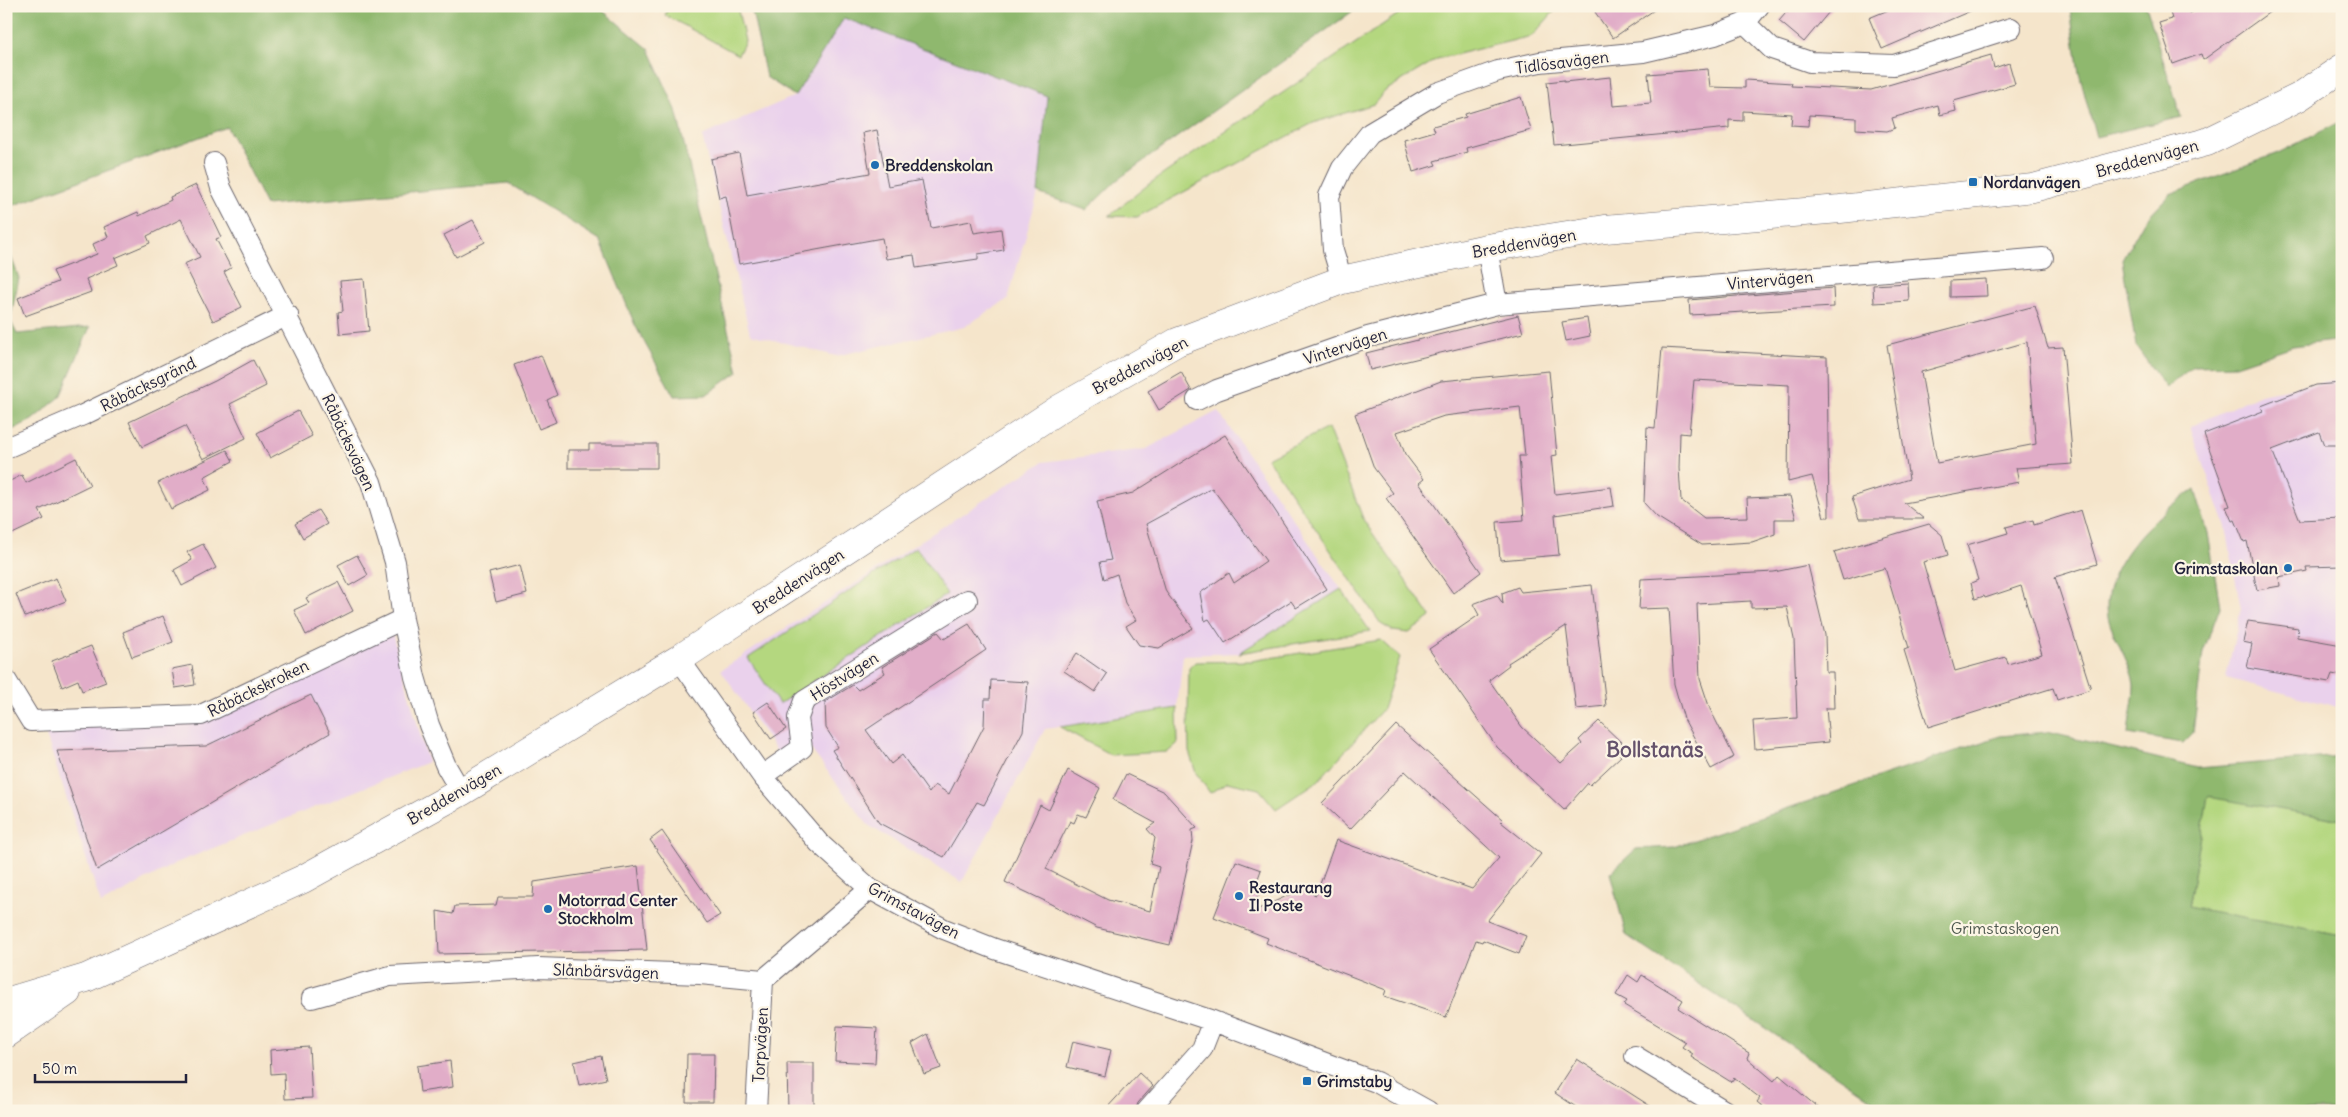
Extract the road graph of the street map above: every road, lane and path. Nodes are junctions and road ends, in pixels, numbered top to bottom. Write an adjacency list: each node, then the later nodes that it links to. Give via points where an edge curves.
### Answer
1 (1759, 6): 2 (street, Tidlösavägen)
2 (1745, 23): 3 (street, via 1772,49 1810,62 1894,65); 8 (street, Tidlösavägen, via 1715,35 1643,52 1540,62 1498,71 1437,92 1370,132 1342,168 1330,196 1333,250)
3 (2011, 28)
4 (2342, 68): 6 (street, Breddenvägen, via 2299,97 2207,142 2033,188 1840,209 1605,229)
5 (214, 163): 10 (street, Råbäcksvägen, via 221,188)
6 (1487, 248): 8 (street, Breddenvägen); 9 (street)
7 (2044, 258): 9 (street, Vintervägen)
8 (1342, 280): 15 (street, Breddenvägen, via 1178,342 1059,409)
9 (1497, 304): 11 (street, Vintervägen, via 1368,337)
10 (288, 315): 12 (street, Råbäcksgränd, via 83,415); 14 (street, Råbäcksvägen, via 371,482 395,562)
11 (1197, 400)
12 (6, 448)
13 (967, 600): 17 (street, Höstvägen, via 804,701 798,718 802,748)
14 (403, 619): 16 (street, Råbäckskroken, via 201,715 31,721); 18 (street, Råbäcksvägen, via 429,725)
15 (679, 659): 17 (street, Grimstavägen); 18 (street, Breddenvägen)
16 (6, 680)
17 (762, 776): 19 (street, Grimstavägen, via 819,843)
18 (461, 792): 20 (street, Breddenvägen, via 303,879)
19 (870, 889): 21 (street); 24 (street, Grimstavägen, via 944,929 994,949)
20 (86, 978): 23 (street, Breddenvägen); 25 (street, Breddenvägen)
21 (763, 980): 22 (street, Slånbärsvägen, via 700,974 538,968 390,976); 28 (street, Torpvägen)
22 (312, 998)
23 (6, 1002)
24 (1213, 1021): 27 (street, via 1202,1049); 29 (street, Grimstavägen, via 1376,1082)
25 (6, 1034)
26 (1635, 1056): 30 (street)
27 (1148, 1110)
28 (756, 1111)
29 (1428, 1111)
30 (1725, 1111)

